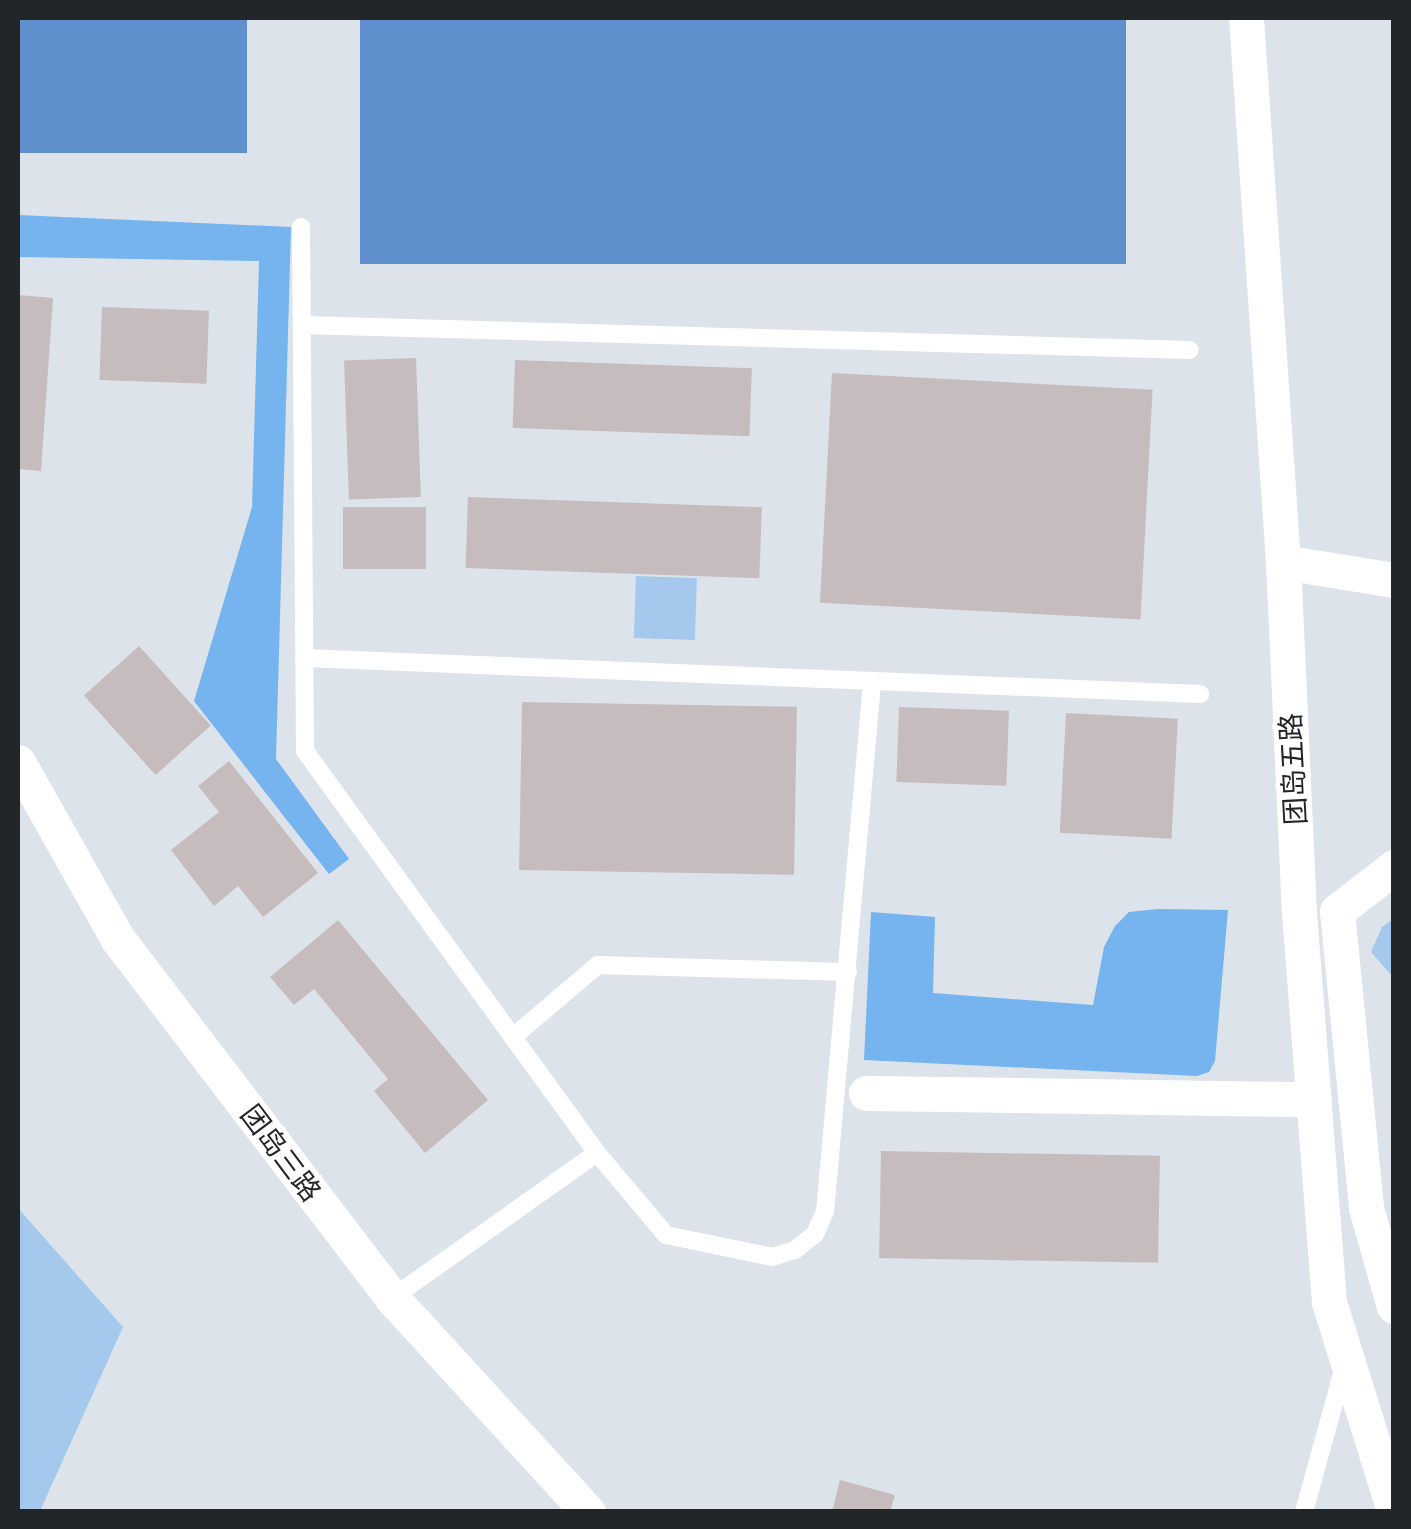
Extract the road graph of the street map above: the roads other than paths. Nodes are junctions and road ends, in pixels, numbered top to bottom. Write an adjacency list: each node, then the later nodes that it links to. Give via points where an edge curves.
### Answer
1 (1246, 18): 5 (street, 团岛五路)
2 (301, 227): 3 (lane)
3 (302, 325): 4 (lane); 7 (lane)
4 (1190, 350)
5 (1283, 562): 6 (street); 13 (street, 团岛五路)
6 (1394, 580)
7 (304, 658): 8 (lane); 15 (lane, via 305,751)
8 (872, 683): 9 (lane); 14 (lane)
9 (1200, 694)
10 (18, 762): 19 (street, 团岛三路, via 117,938)
11 (1394, 868): 12 (street)
12 (1336, 911): 13 (street); 20 (street, via 1366,1208)
13 (1299, 912): 17 (street, 团岛五路)
14 (848, 972): 15 (lane, via 598,965); 18 (lane, via 825,1212 815,1234 795,1250 772,1258 666,1235)
15 (513, 1037): 18 (lane)
16 (866, 1093): 17 (street)
17 (1314, 1099): 21 (street, 团岛五路, via 1330,1302)
18 (597, 1153): 19 (lane)
19 (392, 1298): 23 (street, 团岛三路)
20 (1394, 1306)
21 (1345, 1362): 22 (street, 团岛五路); 24 (lane)
22 (1390, 1489)
23 (588, 1512)
24 (1304, 1512)

